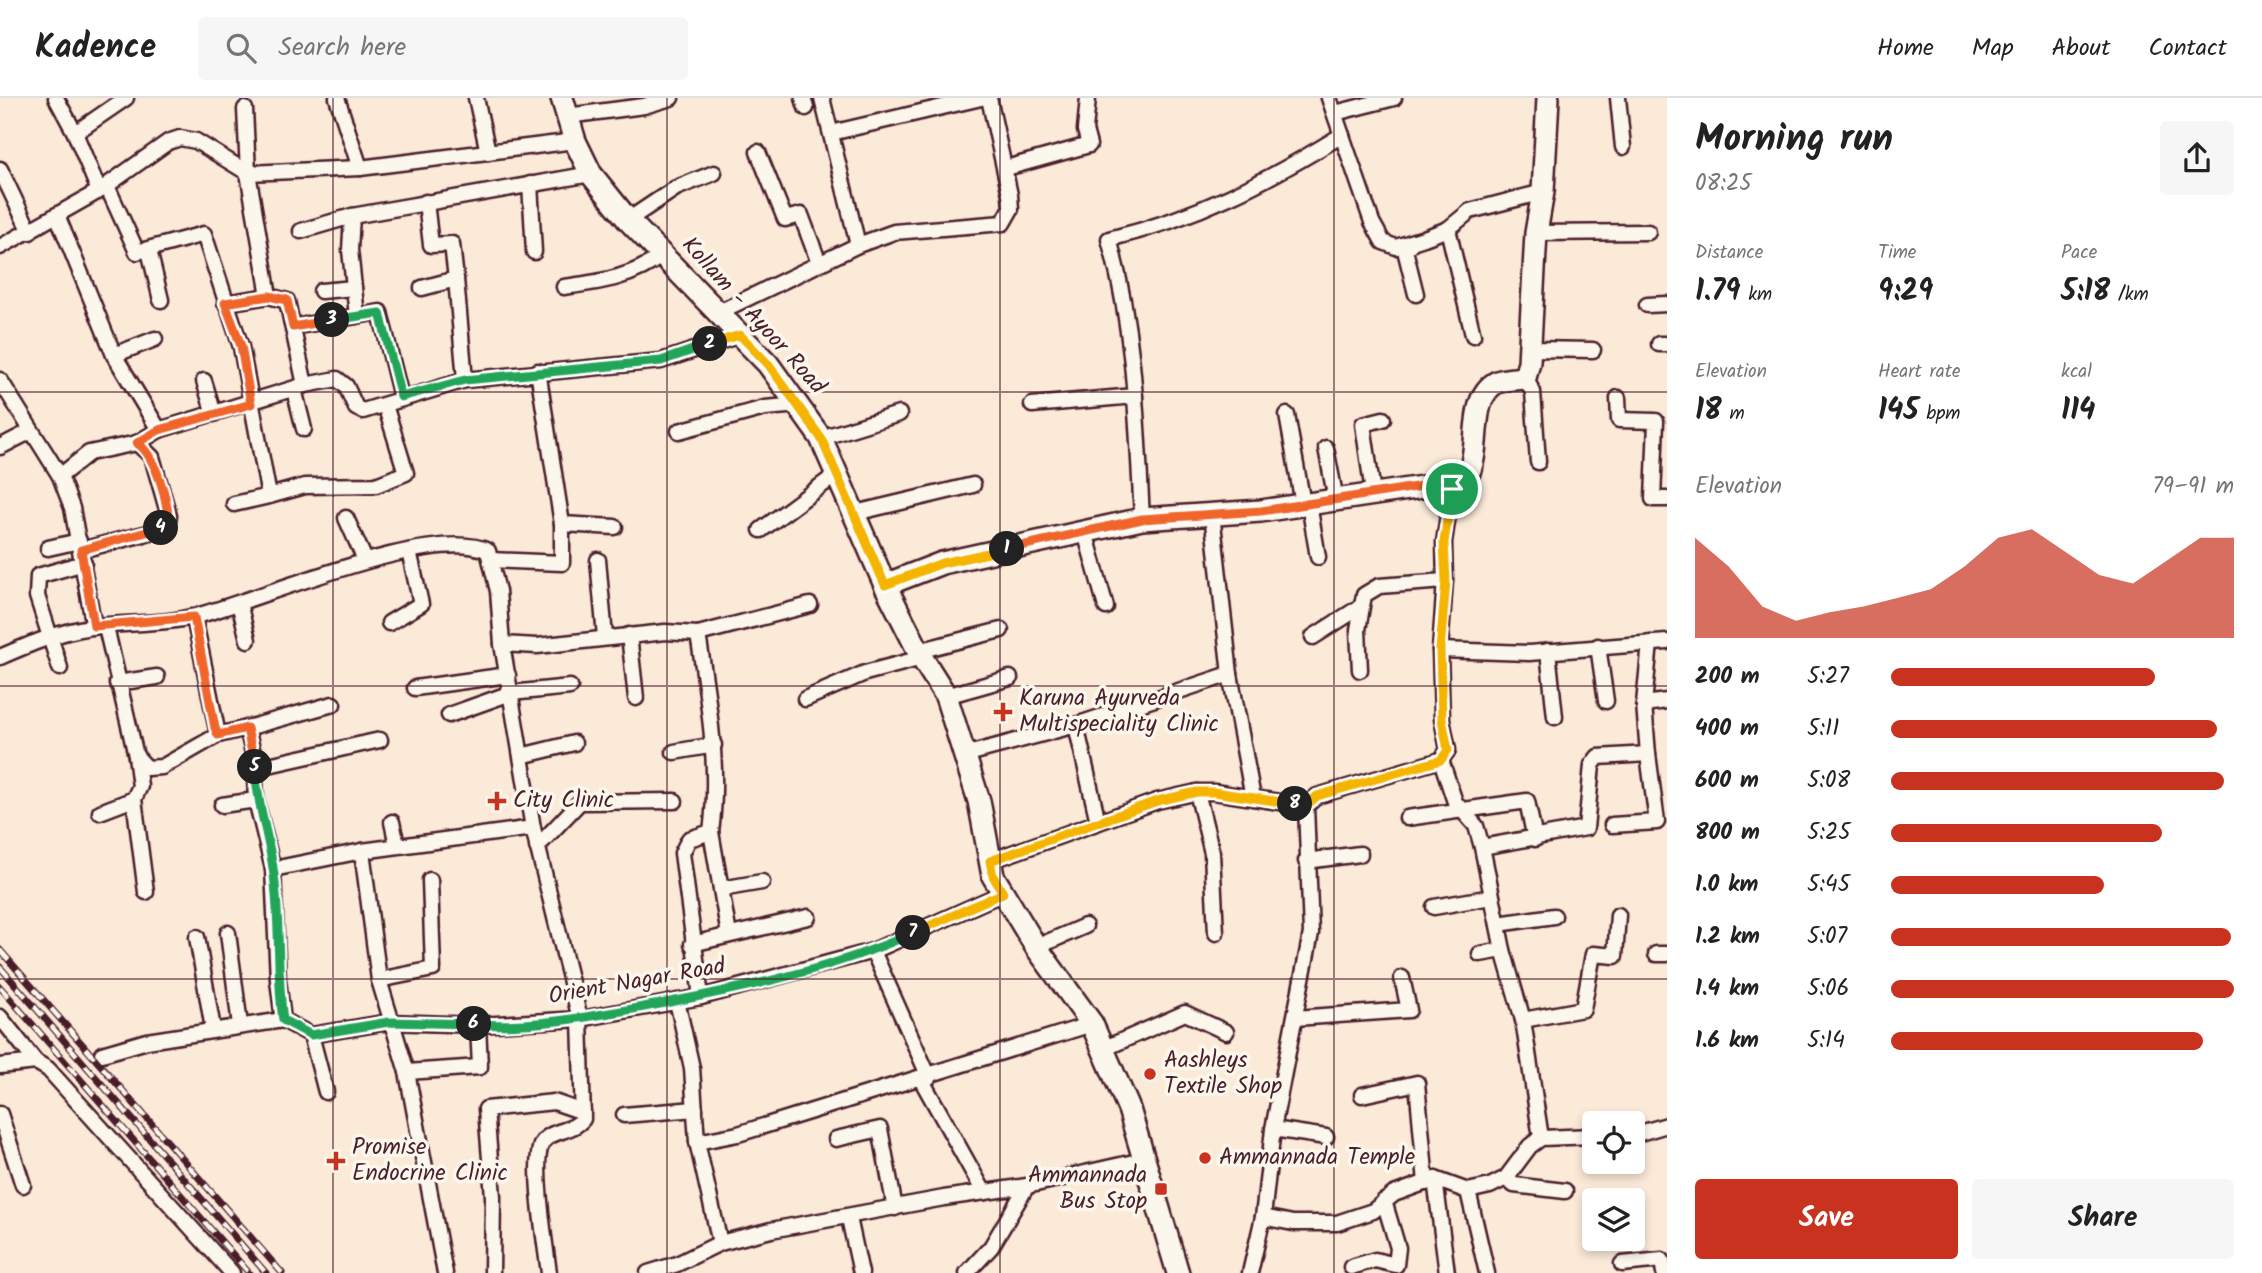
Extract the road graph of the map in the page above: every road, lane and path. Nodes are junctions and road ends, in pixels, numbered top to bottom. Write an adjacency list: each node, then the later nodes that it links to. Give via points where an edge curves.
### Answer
1 (56, 98): 17 (street)
2 (126, 98): 17 (street)
3 (337, 98): 24 (street)
4 (476, 98): 22 (street)
5 (671, 98): 14 (street, via 644,106)
6 (822, 98): 18 (street)
7 (981, 98): 18 (street)
8 (989, 98): 25 (street)
9 (1088, 98): 25 (street, via 1085,130 1089,145)
10 (1329, 98): 16 (street)
11 (1394, 98): 16 (street)
12 (1549, 98): 32 (main road)
13 (1618, 98): 21 (street)
14 (564, 107): 20 (main road, Kollam - Ayoor Road)
15 (245, 109): 27 (street)
16 (1335, 113): 19 (street)
17 (75, 133): 31 (street)
18 (831, 133): 43 (street)
19 (1342, 135): 42 (street, via 1383,242 1396,247); 75 (street, via 1227,200 1155,228 1109,239 1123,294)
20 (575, 141): 22 (street); 29 (main road, Kollam - Ayoor Road)
21 (1623, 147)
22 (488, 152): 24 (street)
23 (758, 152): 48 (street, via 785,219 801,215)
24 (360, 168): 27 (street)
25 (1006, 168): 43 (street, via 1011,209 1003,223 894,232)
26 (0, 169): 39 (street)
27 (248, 173): 31 (street, via 196,141 180,138); 55 (street)
28 (715, 173): 36 (street, via 676,188)
29 (591, 174): 30 (street); 36 (main road, Kollam - Ayoor Road)
30 (530, 184): 33 (street); 46 (street)
31 (103, 189): 34 (street); 45 (street, via 137,252)
32 (1543, 192): 37 (street, via 1470,211); 41 (main road)
33 (426, 202): 35 (street); 49 (street, via 431,245 452,243)
34 (57, 215): 39 (street); 68 (street)
35 (352, 216): 38 (street); 51 (street)
36 (628, 220): 47 (main road, Kollam - Ayoor Road)
37 (1448, 229): 42 (street); 64 (street)
38 (301, 231)
39 (30, 232): 44 (street)
40 (1648, 232): 41 (street)
41 (1536, 233): 66 (main road)
42 (1413, 241): 54 (street, via 1405,257)
43 (858, 244): 48 (street)
44 (0, 247)
45 (149, 250): 56 (street); 57 (street, via 204,234)
46 (534, 252)
47 (662, 255): 50 (street, via 646,268); 60 (main road, Kollam - Ayoor Road)
48 (819, 263): 60 (street)
49 (456, 279): 52 (street); 72 (street)
50 (564, 287)
51 (354, 288): 53 (street); 61 (street)
52 (422, 288)
53 (321, 291)
54 (1416, 294)
55 (269, 296): 57 (street); 62 (street, via 287,300)
56 (161, 300)
57 (225, 303): 78 (street, via 241,346)
58 (1667, 304): 59 (street)
59 (1647, 305)
60 (719, 312): 63 (main road, Kollam - Ayoor Road)
61 (358, 316): 62 (street); 76 (street, via 380,313)
62 (293, 327): 74 (street)
63 (740, 335): 69 (street, via 661,361); 80 (main road, Kollam - Ayoor Road)
64 (1473, 335)
65 (155, 339): 68 (street)
66 (1532, 349): 67 (street); 70 (main road)
67 (1593, 351)
68 (114, 355): 87 (street)
69 (538, 371): 72 (street); 109 (street)
70 (1525, 378): 94 (street, via 1533,392); 98 (main road, via 1497,382 1486,393 1467,477)
71 (0, 380): 88 (street)
72 (465, 380): 76 (street)
73 (204, 381): 82 (street)
74 (300, 387): 78 (street); 79 (street, via 337,379 346,386 356,408 363,411); 86 (street)
75 (1135, 396): 81 (street); 108 (street)
76 (401, 397): 79 (street)
77 (1618, 398): 101 (street, via 1619,419 1656,421 1653,499)
78 (251, 404): 82 (street); 100 (street)
79 (385, 405): 100 (street, via 406,473 376,485 305,486)
80 (799, 405): 89 (street, via 765,408); 90 (main road, Kollam - Ayoor Road)
81 (1032, 405)
82 (214, 414): 87 (street)
83 (899, 414): 90 (street)
84 (1287, 415): 104 (street)
85 (1383, 419): 99 (street, via 1363,424)
86 (304, 429)
87 (159, 430): 91 (street)
88 (31, 431): 92 (street); 96 (street)
89 (679, 431)
90 (821, 438): 95 (main road, Kollam - Ayoor Road)
91 (137, 443): 96 (street, via 89,453); 115 (street, via 152,457 169,516 167,524)
92 (0, 447)
93 (1326, 448): 102 (street)
94 (1538, 462)
95 (837, 474): 105 (main road, Kollam - Ayoor Road); 111 (street)
96 (60, 476): 115 (street)
97 (973, 485): 105 (street)
98 (1452, 489): 99 (main road, via 1429,485); 120 (street, via 1444,542)
99 (1373, 493): 102 (main road)
100 (269, 496): 103 (street)
101 (1667, 499)
102 (1336, 500): 104 (main road)
103 (234, 504)
104 (1306, 504): 106 (main road); 116 (street)
105 (855, 513): 121 (main road, Kollam - Ayoor Road)
106 (1212, 514): 108 (main road); 147 (street)
107 (346, 518): 117 (street)
108 (1142, 519): 112 (main road)
109 (562, 524): 110 (street); 118 (street, via 562,563)
110 (615, 527)
111 (761, 530)
112 (1085, 532): 121 (main road, via 942,563); 124 (street)
113 (48, 548): 115 (street)
114 (409, 551): 117 (street); 118 (street, via 471,546 488,551); 127 (street, via 421,604)
115 (81, 552): 128 (street); 131 (street, via 38,576 37,596)
116 (1318, 557)
117 (365, 560): 122 (street)
118 (491, 560): 138 (street)
119 (598, 560): 133 (street)
120 (1446, 581): 125 (street, via 1379,586 1364,595); 140 (street)
121 (885, 585): 142 (main road, Kollam - Ayoor Road)
122 (239, 603): 126 (street); 135 (street)
123 (810, 605): 130 (street)
124 (1105, 607)
125 (1360, 607): 134 (street); 145 (street)
126 (194, 617): 128 (street); 165 (street)
127 (389, 623)
128 (100, 627): 131 (street); 150 (street)
129 (1001, 630): 142 (street)
130 (698, 634): 132 (street); 168 (street)
131 (52, 635): 143 (street); 144 (street)
132 (629, 635): 133 (street); 155 (street)
133 (605, 637): 138 (street, via 537,646)
134 (1313, 637)
135 (248, 640)
136 (1667, 642): 137 (street)
137 (1650, 643): 139 (street); 160 (street)
138 (502, 644): 146 (street)
139 (1598, 646): 141 (street); 157 (street)
140 (1440, 650): 141 (street); 174 (street, via 1442,719 1448,750)
141 (1548, 651): 162 (street)
142 (920, 654): 154 (main road, Kollam - Ayoor Road); 156 (street)
143 (0, 657)
144 (61, 668)
145 (1360, 670)
146 (508, 674): 152 (street); 153 (street)
147 (1230, 674): 163 (street); 177 (street)
148 (157, 677): 150 (street)
149 (1010, 678): 154 (street)
150 (117, 683): 172 (street)
151 (570, 687): 153 (street)
152 (415, 688)
153 (511, 694): 161 (street); 173 (street)
154 (946, 696): 171 (main road, Kollam - Ayoor Road)
155 (636, 698)
156 (805, 699)
157 (1606, 701)
158 (1667, 701): 160 (street)
159 (333, 704): 164 (street)
160 (1644, 704): 170 (street)
161 (449, 715)
162 (1555, 717)
163 (1076, 725): 171 (street); 188 (street)
164 (247, 728): 165 (street); 175 (street)
165 (218, 735): 172 (street, via 162,767 147,768)
166 (380, 740): 175 (street)
167 (574, 743): 173 (street)
168 (713, 745): 169 (street); 191 (street)
169 (674, 752)
170 (1648, 754): 186 (street); 192 (street, via 1598,757 1592,765 1586,828)
171 (964, 755): 198 (main road, Kollam - Ayoor Road, via 979,801)
172 (136, 756): 178 (street, via 140,786)
173 (521, 756): 190 (street)
174 (1441, 760): 182 (street, via 1317,796); 183 (street)
175 (255, 768): 179 (street)
176 (1197, 792): 177 (street); 188 (street); 214 (street, via 1212,853)
177 (1253, 798): 182 (street)
178 (134, 799): 184 (street); 204 (street)
179 (256, 800): 181 (street); 200 (street)
180 (675, 801): 194 (street, via 580,802)
181 (222, 805)
182 (1306, 806): 199 (street)
183 (1459, 810): 185 (street); 192 (street, via 1527,801); 195 (street, via 1476,826)
184 (100, 812)
185 (1407, 818)
186 (1662, 821): 189 (street)
187 (392, 822): 193 (street)
188 (1098, 822): 198 (street)
189 (1612, 825)
190 (533, 828): 193 (street); 194 (street)
191 (711, 832): 203 (street); 217 (street, via 689,839 682,853)
192 (1535, 839): 195 (street)
193 (397, 845): 196 (street)
194 (537, 847): 228 (street)
195 (1482, 847): 206 (street)
196 (362, 851): 200 (street); 223 (street)
197 (1360, 854): 199 (street)
198 (990, 861): 205 (main road, Kollam - Ayoor Road)
199 (1306, 861): 227 (street, via 1311,933)
200 (273, 869): 229 (street)
201 (430, 880): 223 (street, via 433,969)
202 (762, 882): 203 (street)
203 (721, 889): 215 (street)
204 (146, 892)
205 (1003, 893): 218 (main road, Kollam - Ayoor Road); 220 (street, Orient Nagar Road)
206 (1491, 897): 207 (street); 211 (street)
207 (1434, 907)
208 (1618, 915): 230 (street, via 1615,956 1593,954 1583,1009)
209 (1554, 916): 211 (street)
210 (808, 917): 215 (street)
211 (1498, 924): 219 (street)
212 (1085, 926): 218 (street)
213 (228, 933): 233 (street)
214 (1216, 933)
215 (729, 935): 217 (street)
216 (197, 937): 235 (street)
217 (692, 944): 224 (street)
218 (1036, 947): 232 (main road, Kollam - Ayoor Road)
219 (1503, 950): 221 (street); 230 (street)
220 (873, 951): 224 (street, Orient Nagar Road); 243 (street)
221 (1480, 954)
222 (1402, 978): 227 (street, via 1409,1010)
223 (379, 980): 231 (street)
224 (701, 997): 225 (street, Orient Nagar Road)
225 (677, 1000): 228 (street, Orient Nagar Road); 246 (street, via 692,1068)
226 (0, 1017): 240 (street)
227 (1294, 1018): 251 (street)
228 (580, 1019): 234 (street, Orient Nagar Road); 247 (street)
229 (283, 1020): 233 (street); 237 (street)
230 (1523, 1020): 255 (street)
231 (389, 1022): 234 (street, Orient Nagar Road); 237 (street, Orient Nagar Road); 242 (street)
232 (1092, 1024): 238 (main road, Kollam - Ayoor Road); 243 (street)
233 (240, 1025): 235 (street)
234 (478, 1025): 242 (street, via 480,1067)
235 (213, 1029): 239 (street)
236 (1226, 1032): 238 (street, via 1185,1013)
237 (311, 1035): 244 (street)
238 (1103, 1049): 259 (main road, Kollam - Ayoor Road, via 1129,1109)
239 (102, 1054)
240 (36, 1062): 241 (street); 276 (street, via 48,1069)
241 (0, 1066)
242 (407, 1072): 277 (street)
243 (925, 1078): 257 (street); 266 (street)
244 (326, 1091)
245 (1362, 1095): 261 (street, via 1416,1083)
246 (695, 1109): 249 (street); 257 (street)
247 (583, 1112): 278 (street, via 554,1101 486,1109 493,1197); 279 (street, via 576,1129 550,1136 541,1144 537,1170)
248 (0, 1114): 258 (street)
249 (624, 1115)
250 (1667, 1125): 252 (street)
251 (1273, 1129): 254 (street); 269 (street)
252 (1645, 1131)
253 (1582, 1136): 255 (street)
254 (1326, 1137)
255 (1541, 1138): 260 (street)
256 (836, 1139): 268 (street, via 880,1129)
257 (697, 1142): 271 (street)
258 (7, 1154): 262 (street)
259 (1143, 1160): 263 (street); 283 (main road, Kollam - Ayoor Road)
260 (1506, 1178): 264 (street); 265 (street, via 1514,1185)
261 (1430, 1181): 264 (street); 267 (street); 285 (street)
262 (23, 1185)
263 (1027, 1186): 266 (street); 282 (street, via 991,1247)
264 (1468, 1191): 286 (street)
265 (1565, 1191)
266 (984, 1192): 268 (street)
267 (1384, 1201): 269 (street, via 1373,1211 1337,1223 1293,1223); 274 (street, via 1398,1248 1396,1265)
268 (895, 1208): 270 (street)
269 (1263, 1217): 284 (street)
270 (849, 1218): 271 (street); 281 (street)
271 (720, 1243): 275 (street)
272 (1622, 1264): 287 (street, via 1662,1260)
273 (1351, 1267): 274 (street, via 1376,1260)
274 (1380, 1268)
275 (677, 1269): 280 (street)
276 (232, 1273)
277 (445, 1273)
278 (492, 1273)
279 (549, 1273)
280 (648, 1273)
281 (861, 1273)
282 (967, 1273)
283 (1178, 1273)
284 (1250, 1273)
285 (1447, 1273)
286 (1487, 1273)
287 (1664, 1273)

